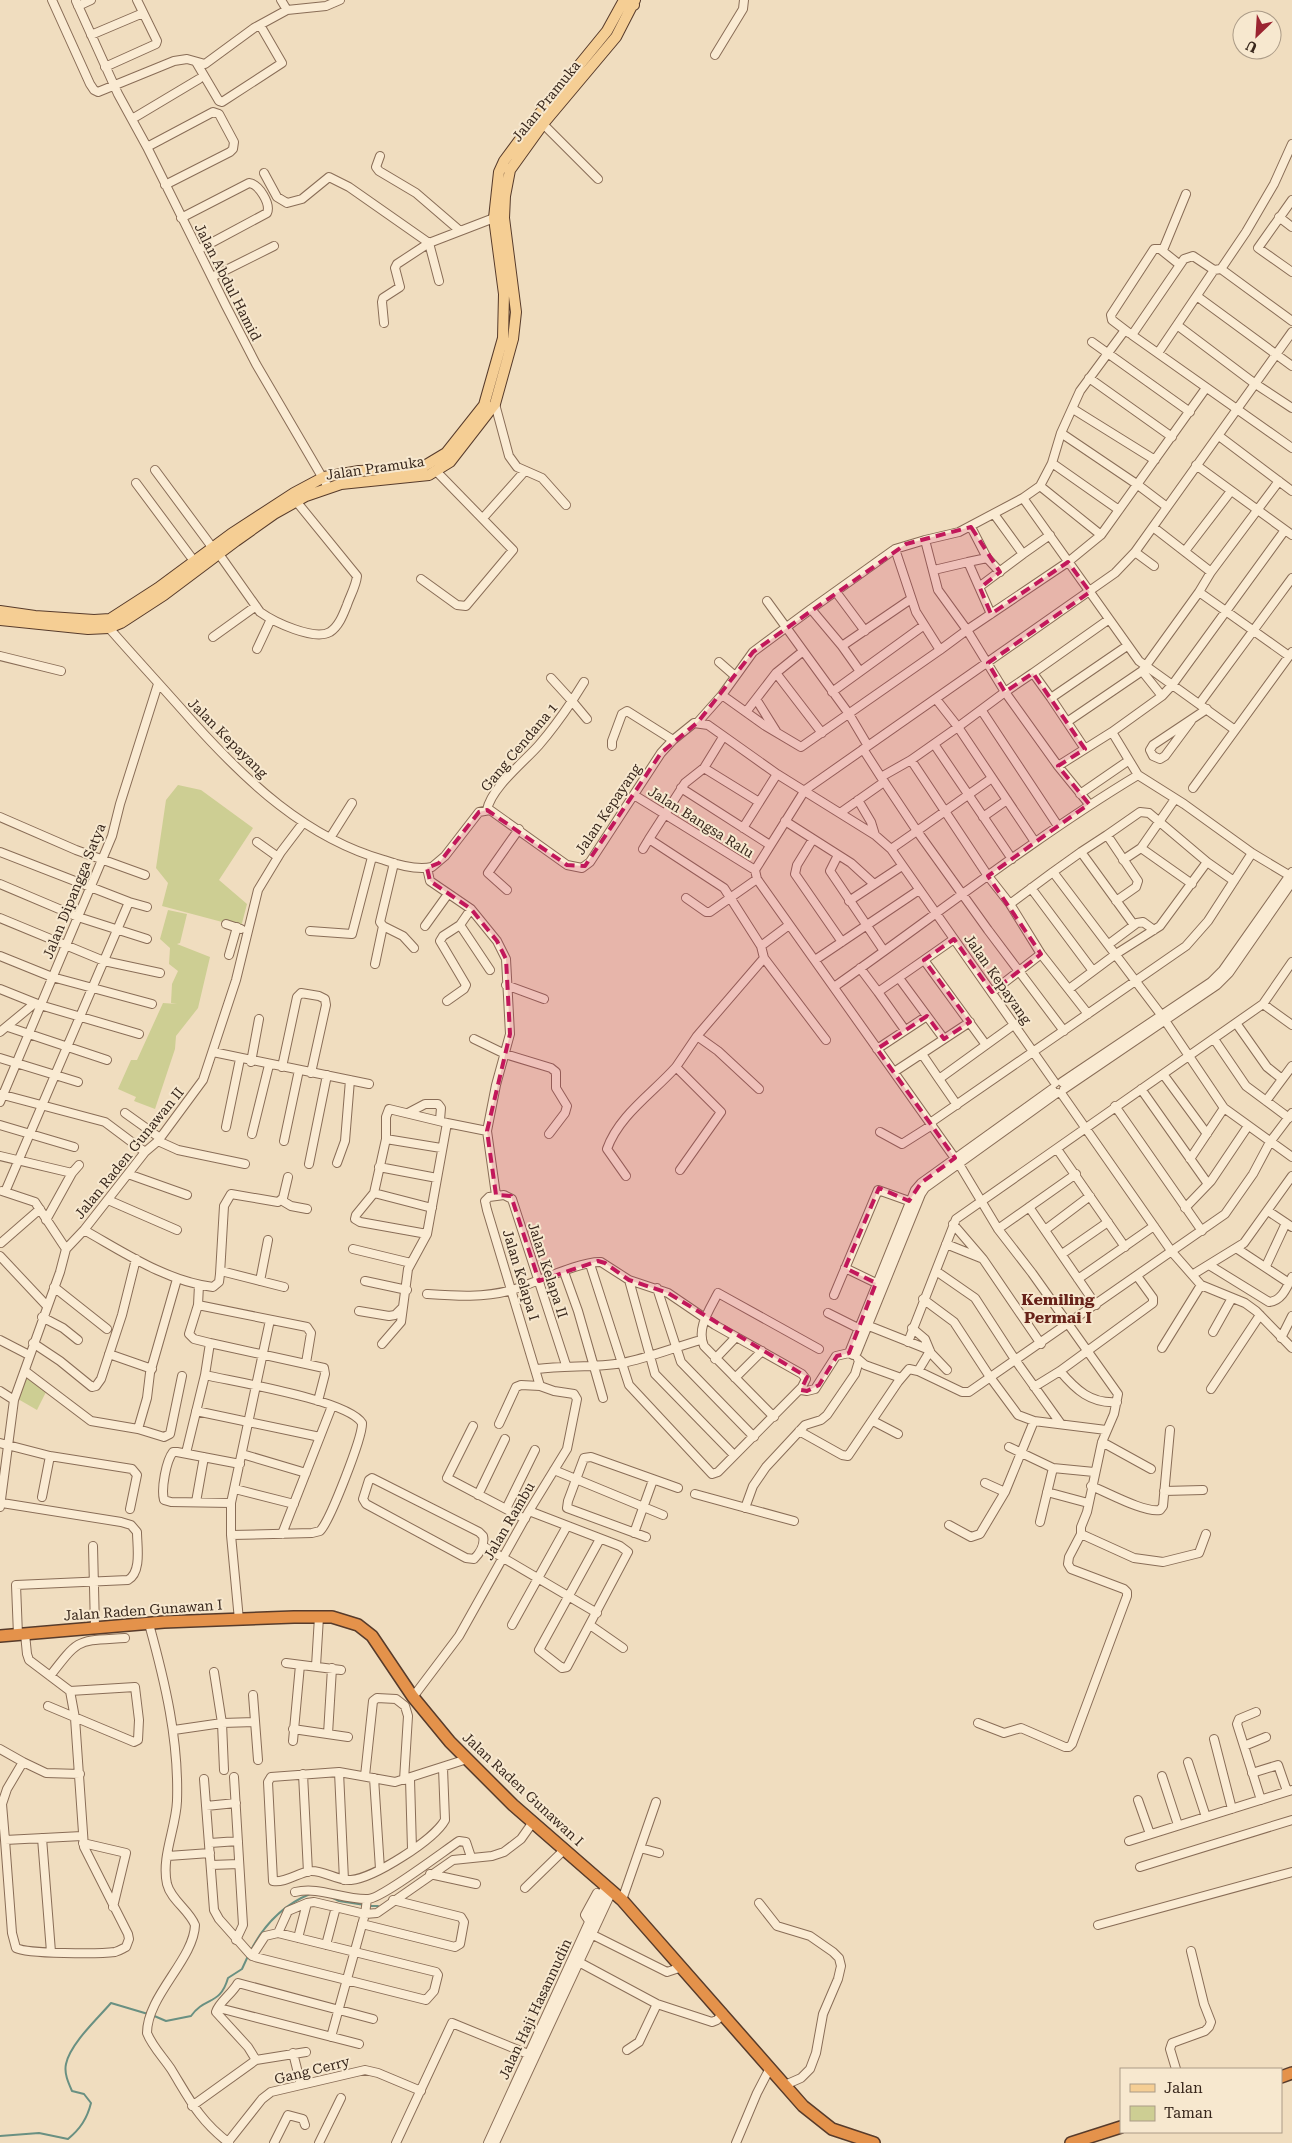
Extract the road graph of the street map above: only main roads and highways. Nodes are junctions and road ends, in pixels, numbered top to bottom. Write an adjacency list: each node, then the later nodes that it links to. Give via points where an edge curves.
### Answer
1 (624, 0): 2 (main road); 3 (main road, Jalan Pramuka)
2 (634, 2): 4 (main road, Jalan Pramuka)
3 (607, 31): 4 (main road); 5 (main road, Jalan Pramuka, via 504,161 496,182 494,218 505,323 500,354 484,405 446,453 427,466 359,471)
4 (616, 38): 5 (main road, Jalan Pramuka, via 542,124 513,164 508,178 504,218 515,300 515,327 495,404 464,447 436,471 419,477)
5 (326, 482): 6 (main road, Jalan Pramuka); 6 (main road, Jalan Pramuka, via 294,493)
6 (233, 537): 7 (main road, Jalan Pramuka)
7 (215, 551): 8 (main road, Jalan Pramuka, via 110,619); 9 (main road, Jalan Pramuka, via 164,595 109,628 88,629)
8 (0, 611)
9 (0, 620)
10 (0, 1636): 12 (highway, Jalan Raden Gunawan I, via 149,1624 319,1617 332,1617 358,1625 372,1636 413,1697 467,1759 622,1900 803,2106 832,2129)
11 (1120, 2127): 13 (highway)
12 (874, 2143)
13 (1071, 2143)

